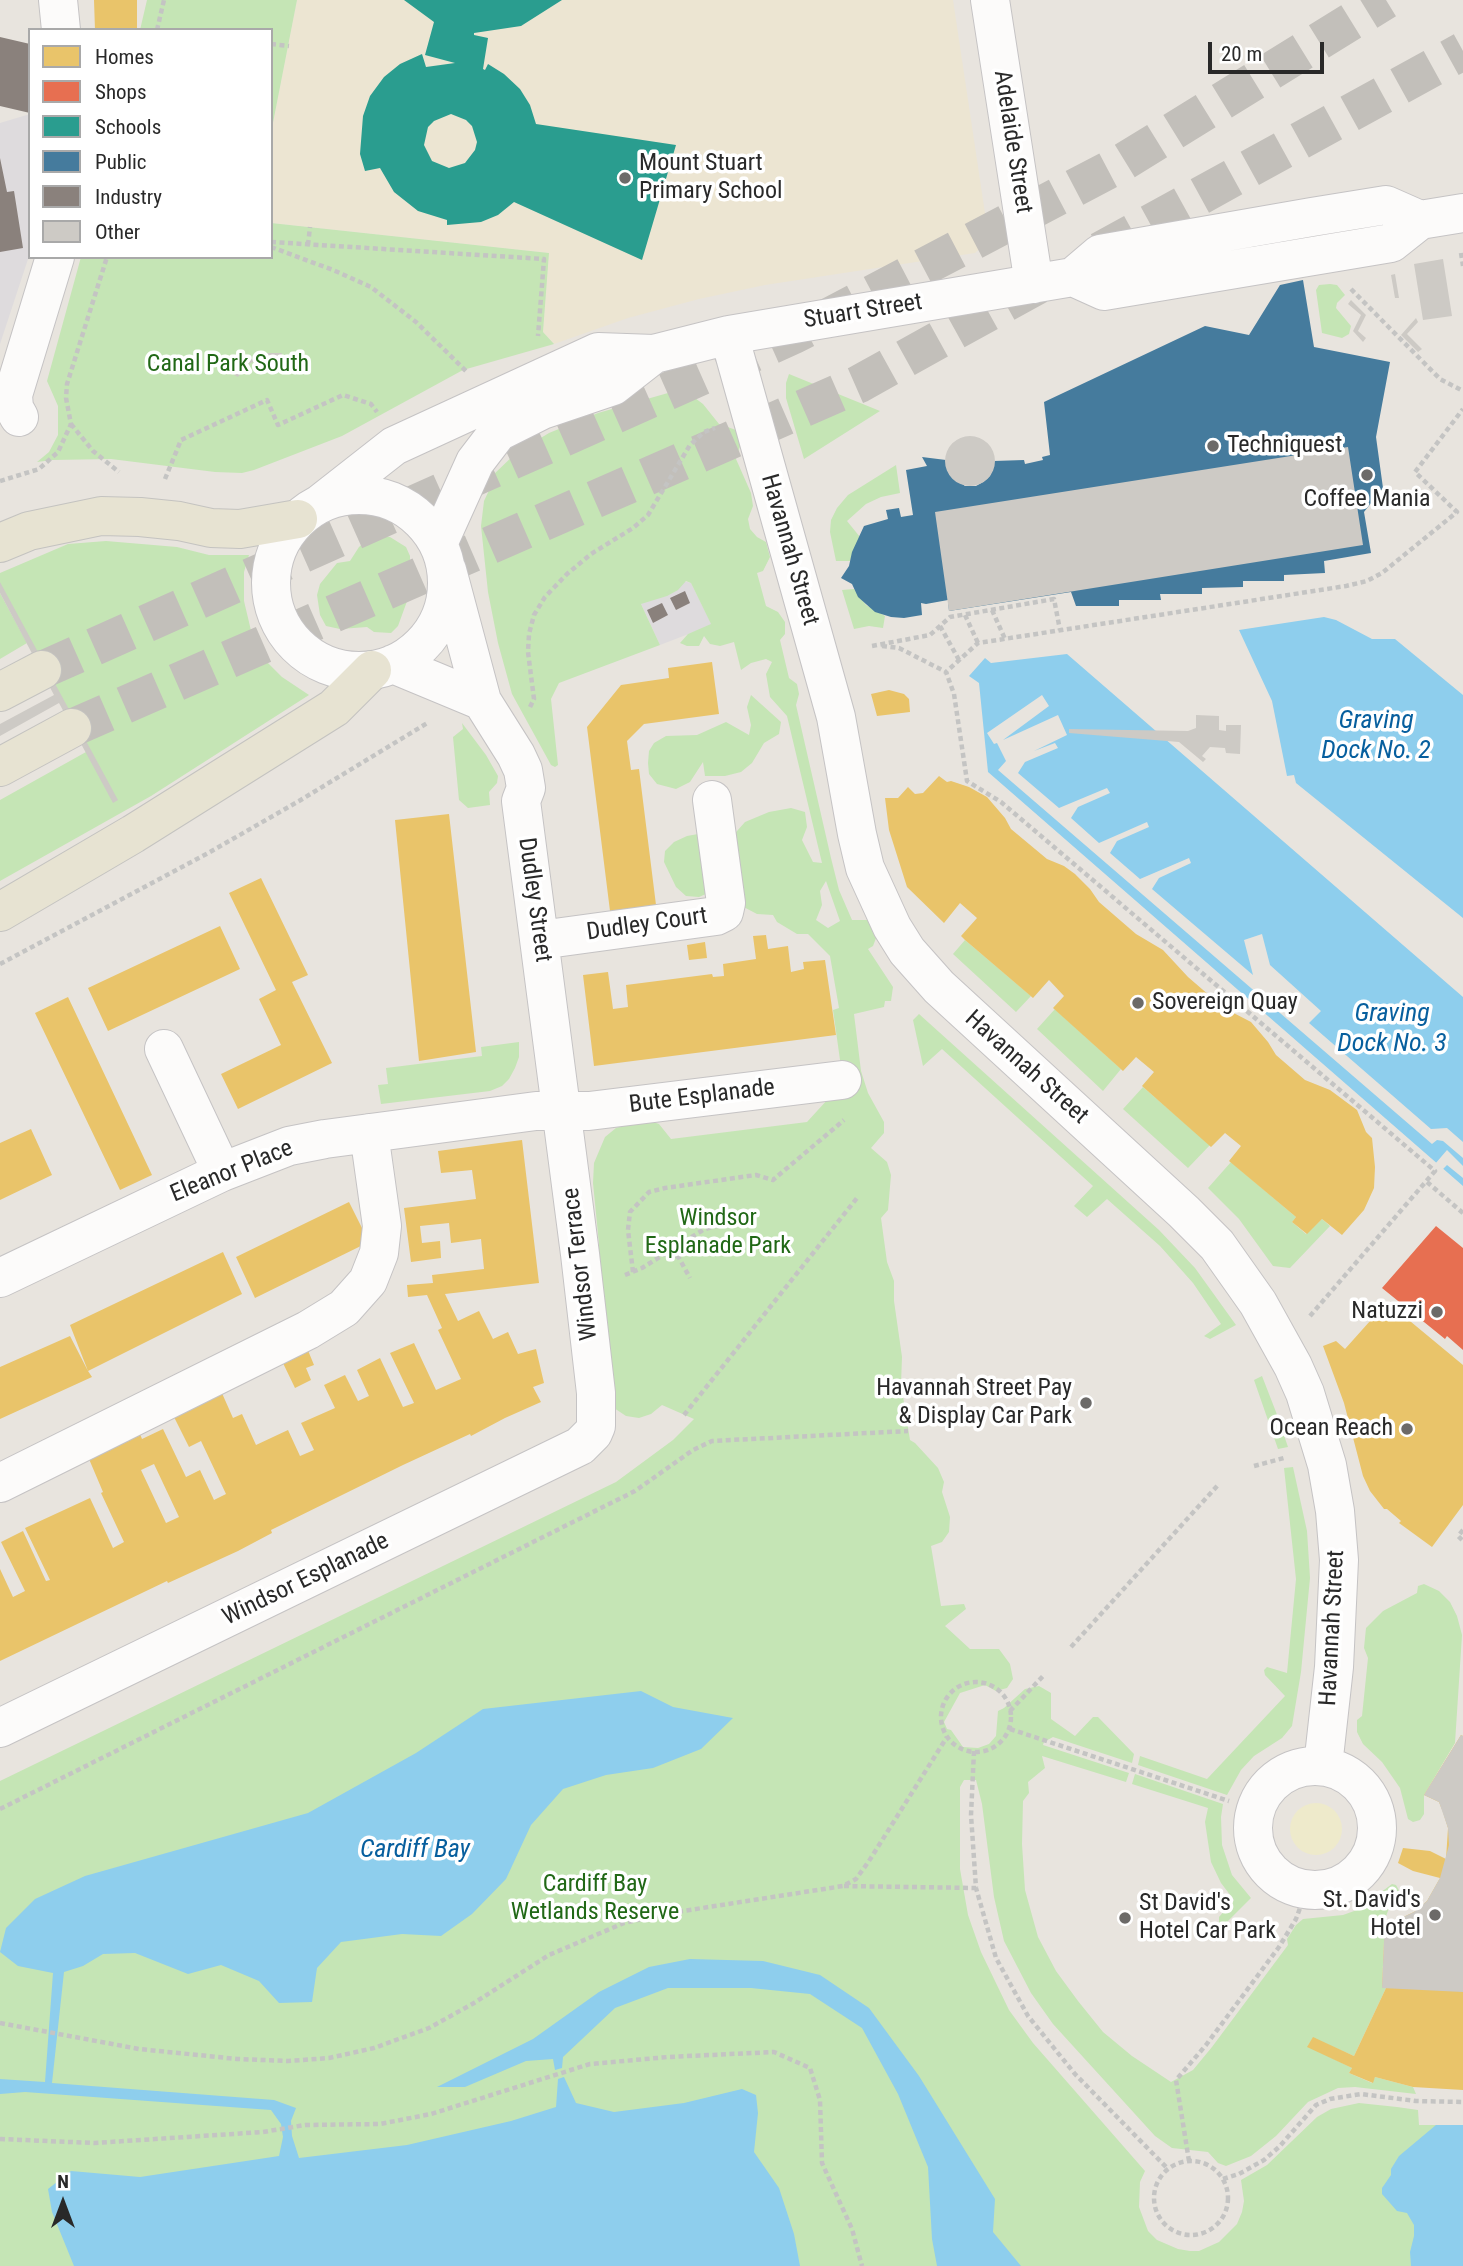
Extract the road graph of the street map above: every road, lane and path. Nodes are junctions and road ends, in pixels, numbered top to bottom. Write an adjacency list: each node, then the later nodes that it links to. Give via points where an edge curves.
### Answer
1 (58, 0): 4 (street)
2 (164, 0): 5 (path)
3 (990, 0): 18 (street, Adelaide Street)
4 (61, 28)
5 (158, 28)
6 (273, 44): 7 (path)
7 (289, 46)
8 (310, 227): 11 (path)
9 (1462, 231): 17 (path); 18 (street, Stuart Street, via 1420,220 1391,243 1118,289 1104,291 1073,277)
10 (273, 245): 11 (path)
11 (308, 245): 16 (path)
12 (273, 246): 23 (path, via 371,287 416,322 463,370)
13 (545, 252): 16 (path)
14 (54, 259): 27 (street, via 13,395)
15 (106, 259): 28 (path, via 67,384)
16 (544, 259): 21 (path)
17 (1463, 266)
18 (1034, 284): 20 (street, Stuart Street)
19 (1349, 287): 24 (path, via 1440,379)
20 (729, 335): 22 (street, Stuart Street); 43 (street, Havannah Street)
21 (537, 348)
22 (654, 354): 33 (street, Stuart Street, via 598,352 394,446); 35 (street, Stuart Street, via 613,386 542,410 498,432 475,462)
23 (475, 374)
24 (1463, 391)
25 (1463, 409): 39 (path, via 1415,472 1457,512 1382,573 1346,586)
26 (379, 415): 31 (path, via 371,404 343,395 278,425 267,400 181,440)
27 (19, 417)
28 (71, 424): 30 (path, via 93,452); 32 (path, via 58,452 40,469)
29 (720, 426): 50 (path, via 690,445 648,515 591,554 545,597 529,634 534,699)
30 (119, 472)
31 (165, 479)
32 (0, 481)
33 (309, 511): 34 (main road, via 240,529 101,516 29,531); 35 (street, via 339,497 373,496 401,505 423,522); 45 (street, via 280,542 271,570 272,599 281,625 298,646 320,662 346,670)
34 (0, 543)
35 (442, 557): 45 (street, via 446,597 436,626 418,648); 49 (street, Dudley Street)
36 (992, 610): 37 (path); 39 (path, via 1054,599); 40 (path)
37 (964, 615): 38 (path, via 950,617); 41 (path)
38 (940, 626): 42 (path, via 930,635); 44 (path)
39 (1060, 630): 40 (path)
40 (1005, 639): 41 (path)
41 (978, 643): 44 (path)
42 (872, 646): 43 (path); 47 (path, via 899,648)
43 (820, 657): 73 (street, Havannah Street, via 865,868 907,951 970,1017 1217,1245)
44 (959, 660): 47 (path)
45 (383, 667): 49 (street); 55 (main road, via 334,708)
46 (41, 670): 48 (main road)
47 (946, 672): 64 (path, via 954,694 967,781 1001,802 1435,1171)
48 (0, 692)
49 (482, 701): 56 (street, Dudley Street, via 523,771 526,788 521,802)
50 (529, 710)
51 (433, 720): 57 (path, via 299,802)
52 (72, 728): 53 (main road)
53 (0, 767)
54 (712, 800): 56 (street, Dudley Court, via 724,912)
55 (0, 912)
56 (540, 940): 60 (street, Dudley Street)
57 (0, 964)
58 (164, 1049): 63 (street)
59 (842, 1080): 60 (street, Bute Esplanade)
60 (562, 1111): 62 (street, Eleanor Place); 75 (street, Windsor Terrace)
61 (847, 1117): 69 (path, via 773,1180 756,1175 649,1192 631,1212 628,1230)
62 (369, 1133): 63 (street, Eleanor Place, via 289,1146); 79 (street, via 382,1226 379,1253 368,1281 344,1308)
63 (222, 1172): 71 (street, Eleanor Place)
64 (1427, 1182): 66 (path); 73 (path, via 1303,1325)
65 (857, 1198): 74 (path)
66 (1463, 1213)
67 (732, 1225): 68 (path, via 703,1230)
68 (670, 1250): 69 (path); 72 (path)
69 (633, 1272): 70 (path)
70 (625, 1275)
71 (0, 1278)
72 (690, 1278)
73 (1276, 1335): 90 (street, Havannah Street, via 1312,1415 1335,1511 1338,1604)
74 (684, 1415)
75 (598, 1417): 86 (street, Windsor Esplanade, via 593,1433 580,1446)
76 (908, 1431): 92 (path, via 712,1441 635,1491)
77 (1287, 1458): 78 (path)
78 (1254, 1466)
79 (0, 1483)
80 (1218, 1485): 83 (path)
81 (1463, 1530): 82 (path, via 1458,1536)
82 (1463, 1541)
83 (1071, 1647)
84 (1044, 1675): 85 (path)
85 (1010, 1711): 87 (path); 88 (path, via 995,1686 962,1684 944,1701 942,1726)
86 (0, 1728)
87 (1010, 1730): 89 (path, via 998,1745); 91 (path)
88 (947, 1737): 89 (path, via 956,1746); 93 (path, via 869,1861 856,1879)
89 (974, 1751): 94 (path, via 971,1815)
90 (1323, 1766): 95 (street, via 1355,1780 1376,1813 1377,1833 1361,1869 1327,1888); 95 (street, via 1297,1768 1278,1777 1264,1791 1252,1827 1262,1860 1273,1873)
91 (1229, 1801)
92 (0, 1810)
93 (844, 1886): 94 (path); 96 (path, via 624,1923 549,1955 429,2028 329,2058 288,2061 186,2056)
94 (976, 1888): 100 (path, via 996,1958 1028,2015 1075,2074)
95 (1307, 1889): 99 (path, via 1279,1947 1176,2080)
96 (0, 2023)
97 (1463, 2102): 101 (path, via 1361,2094 1330,2099 1316,2105 1264,2160)
98 (0, 2139): 102 (path, via 94,2143 380,2124 431,2114 590,2064 774,2052 810,2068 820,2100 822,2163 852,2229)
99 (1189, 2161): 100 (path); 101 (path, via 1209,2165)
100 (1168, 2169): 101 (path, via 1154,2189 1153,2201 1162,2223 1184,2235 1196,2236 1217,2225 1228,2203)
101 (1223, 2179)
102 (862, 2266)

